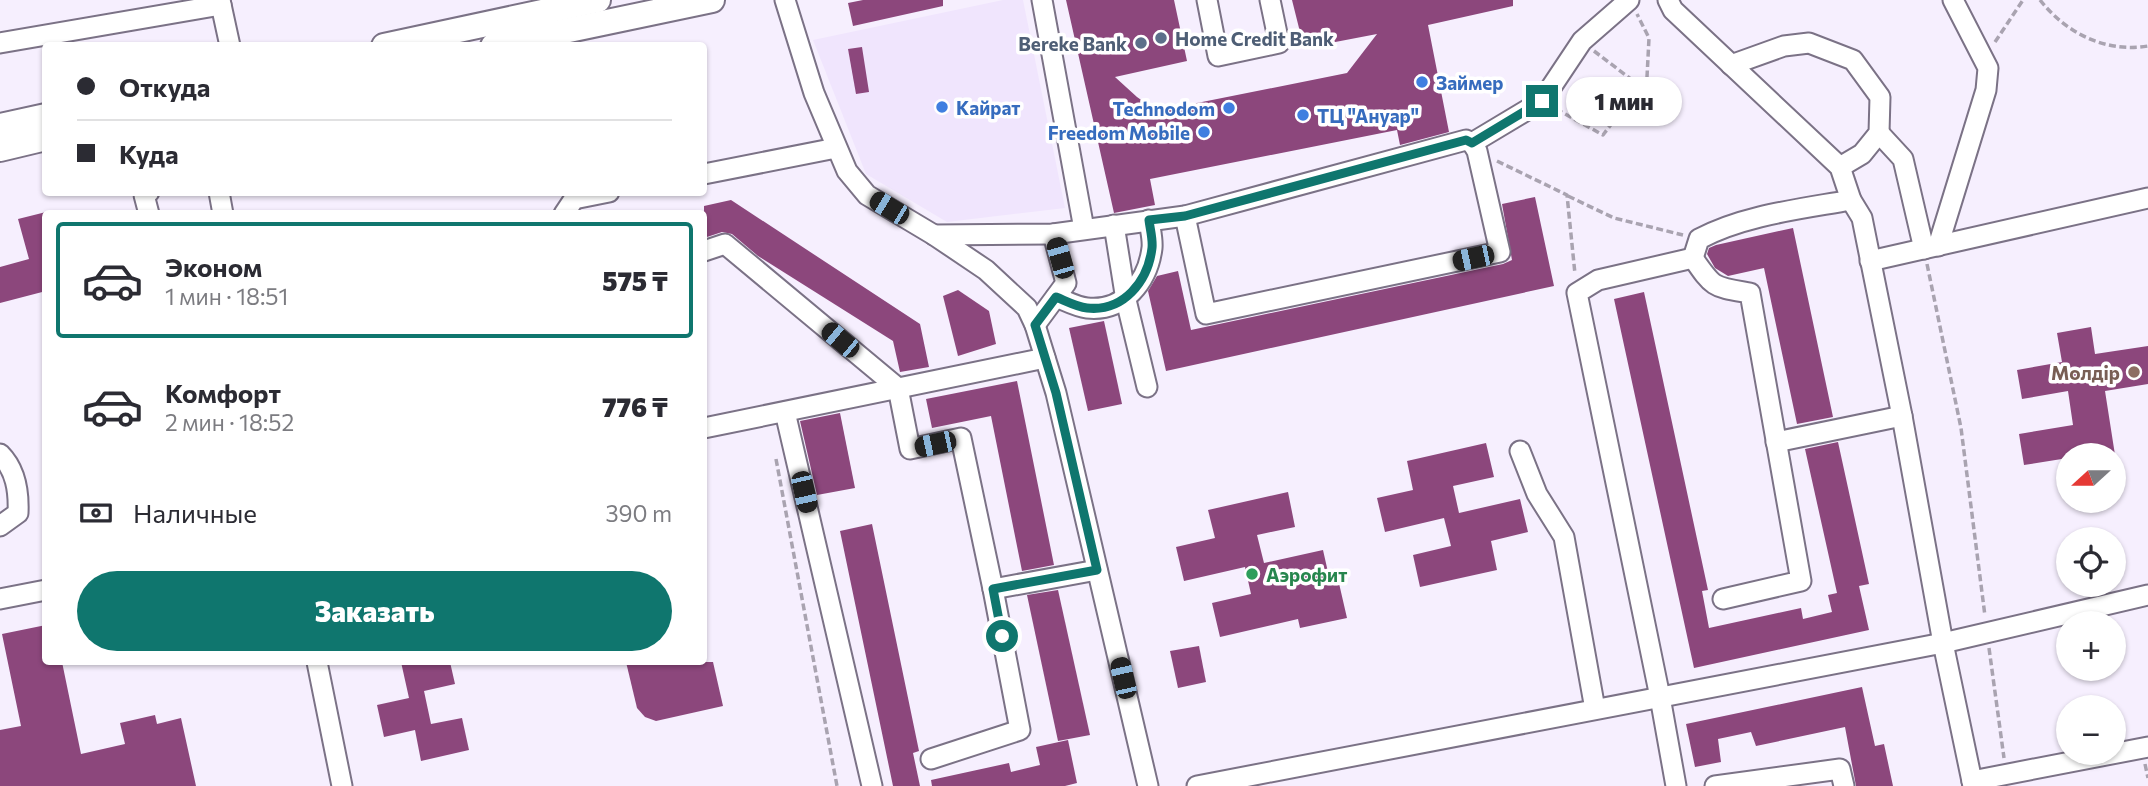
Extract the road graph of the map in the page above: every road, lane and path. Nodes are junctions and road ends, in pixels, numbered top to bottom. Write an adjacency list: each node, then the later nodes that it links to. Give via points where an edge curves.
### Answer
1 (598, 0): 16 (main road)
2 (712, 0): 17 (main road)
3 (785, 0): 29 (street)
4 (1042, 0): 41 (street)
5 (1207, 0): 6 (street, via 1219,56 1279,43)
6 (1270, 0)
7 (1668, 0): 21 (street)
8 (1953, 0): 20 (street)
9 (2023, 0): 20 (path)
10 (2040, 0): 19 (path, via 2062,23 2092,41)
11 (220, 3): 13 (street); 15 (street)
12 (1632, 5): 14 (street); 22 (path, via 1649,38 1647,76)
13 (153, 8): 18 (street)
14 (1582, 41): 22 (path); 23 (street)
15 (229, 42)
16 (403, 42)
17 (512, 42)
18 (0, 43)
19 (2148, 46)
20 (1983, 60): 45 (street, via 1986,90)
21 (1731, 65): 26 (street, via 1784,46 1810,43 1853,60 1880,97); 31 (street)
22 (1640, 86): 23 (path, via 1602,135)
23 (1542, 101): 28 (street)
24 (42, 117): 25 (main road)
25 (0, 126)
26 (1879, 133): 31 (street, via 1862,154); 45 (street, via 1903,159)
27 (42, 139): 30 (main road)
28 (1475, 147): 33 (path); 38 (street, via 1466,140); 38 (street, via 1500,252 1206,314)
29 (836, 148): 32 (street); 43 (street, via 867,195)
30 (0, 149)
31 (1840, 167): 36 (street)
32 (707, 173)
33 (1567, 195): 44 (path, via 1615,218); 49 (path)
34 (589, 196): 37 (street, via 574,199)
35 (2148, 198): 45 (street)
36 (1851, 200): 44 (street, via 1746,222); 48 (street, via 1861,218)
37 (567, 210)
38 (1185, 216): 39 (street)
39 (1149, 220): 40 (street); 51 (street, via 1153,245 1147,269)
40 (1114, 225): 41 (street); 51 (street)
41 (1084, 229): 42 (street)
42 (1053, 234): 43 (street); 50 (street, via 1066,283)
43 (934, 235): 52 (street, via 995,276 1027,308)
44 (1699, 239): 47 (street)
45 (1931, 247): 48 (street); 70 (path, via 1961,428)
46 (707, 250): 55 (street, via 725,244)
47 (1693, 258): 49 (street, via 1598,280); 59 (street, via 1717,288 1750,293)
48 (1870, 261): 57 (street)
49 (1577, 293): 73 (street)
50 (1056, 297): 51 (street, via 1086,308); 52 (street)
51 (1126, 300): 54 (street)
52 (1035, 325): 53 (street)
53 (1045, 358): 55 (street); 64 (street)
54 (1147, 387)
55 (898, 388): 56 (street); 65 (street, via 910,449 961,438)
56 (785, 412): 58 (street); 81 (street)
57 (1902, 416): 59 (street); 71 (street)
58 (707, 427)
59 (1776, 443): 68 (street, via 1801,581)
60 (1520, 451): 74 (street, via 1536,494 1564,537)
61 (0, 454): 63 (street, via 12,468 19,495 18,513)
62 (775, 456): 80 (path)
63 (0, 526)
64 (1097, 570): 65 (street); 82 (street)
65 (993, 589): 76 (street, via 1020,730)
66 (42, 591): 69 (street)
67 (2148, 594): 70 (street)
68 (1723, 598)
69 (0, 599)
70 (1987, 632): 71 (street); 77 (path)
71 (1942, 643): 73 (street); 78 (street)
72 (318, 665): 79 (street)
73 (1660, 697): 74 (street); 84 (street)
74 (1595, 709): 83 (street)
75 (2148, 747): 77 (street)
76 (930, 758)
77 (2007, 776): 78 (street)
78 (1972, 784)
79 (342, 786)
80 (837, 786)
81 (872, 786)
82 (1148, 786)
83 (1197, 786)
84 (1676, 786)
85 (1715, 786): 86 (street, via 1840,769)
86 (1844, 786)

